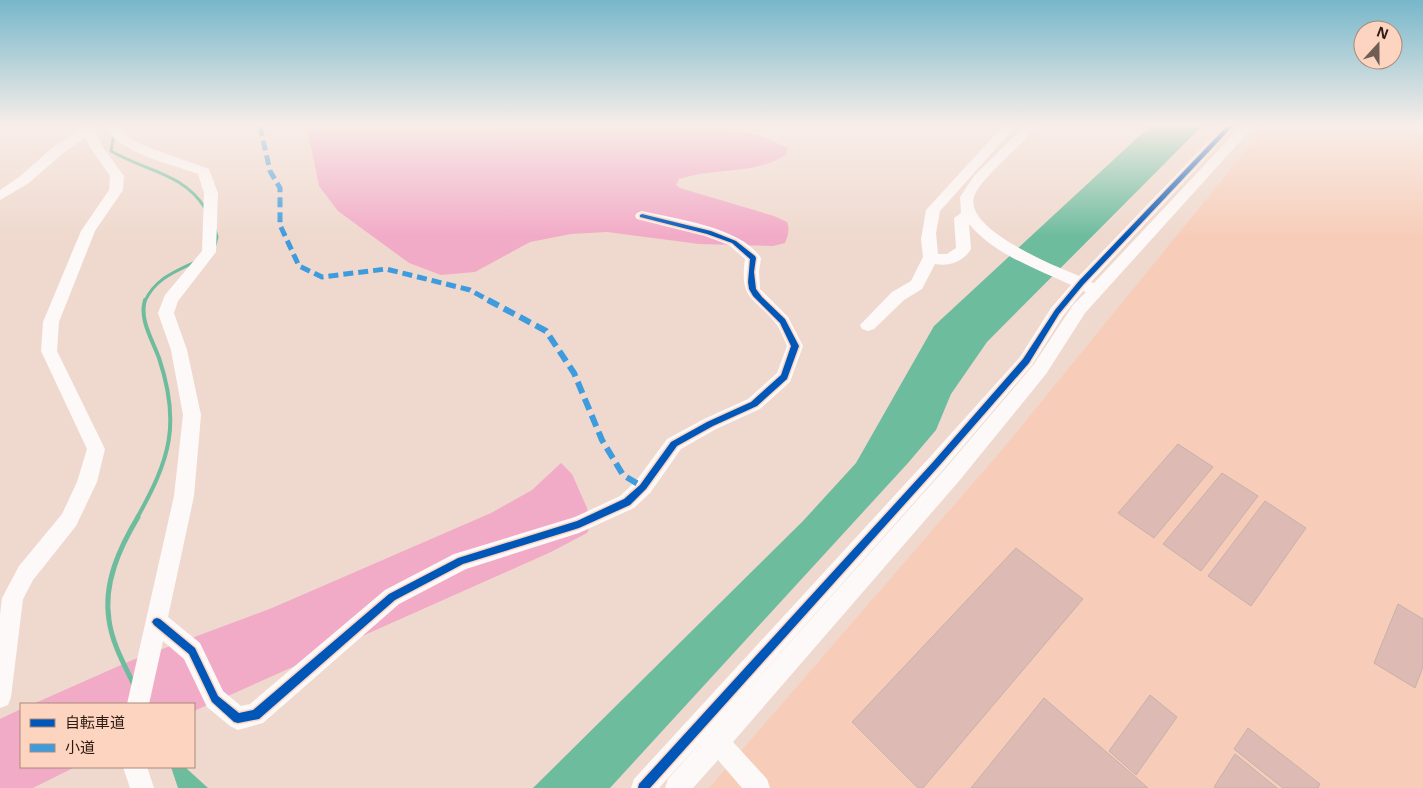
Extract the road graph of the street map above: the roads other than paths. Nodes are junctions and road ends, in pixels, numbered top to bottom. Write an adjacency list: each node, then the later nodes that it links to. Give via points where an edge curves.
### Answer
1 (44, 163): 8 (street)
2 (108, 163): 15 (street, via 117,176 116,190 84,240 51,322 49,351 96,449 87,482 69,520 26,573 13,598)
3 (179, 163): 14 (street, via 204,172 211,194 209,252 171,299 166,313 179,350 192,415 184,496)
4 (976, 163): 11 (street, via 932,210 928,250)
5 (996, 163): 9 (street, via 967,197)
6 (1196, 163): 12 (street)
7 (1209, 163): 12 (street)
8 (0, 196)
9 (969, 215): 11 (street, via 961,218 964,249 960,255 945,260); 12 (street, via 985,233)
10 (642, 216): 14 (street, via 709,232 734,242 753,258 750,276 754,295 781,318 795,346 784,376 754,404 674,444 627,502 579,524 461,561 392,597 256,715 238,718 215,699 192,651)
11 (931, 256): 13 (street, via 917,285 898,296)
12 (1082, 284): 17 (street, via 1079,309 1040,369 952,475); 20 (street, via 1057,312 1026,361)
13 (868, 325)
14 (157, 622): 16 (street)
15 (0, 697)
16 (138, 703)
17 (717, 741): 21 (street); 22 (street)
18 (135, 768): 19 (street)
19 (142, 788)
20 (643, 788)
21 (676, 788)
22 (758, 788)

